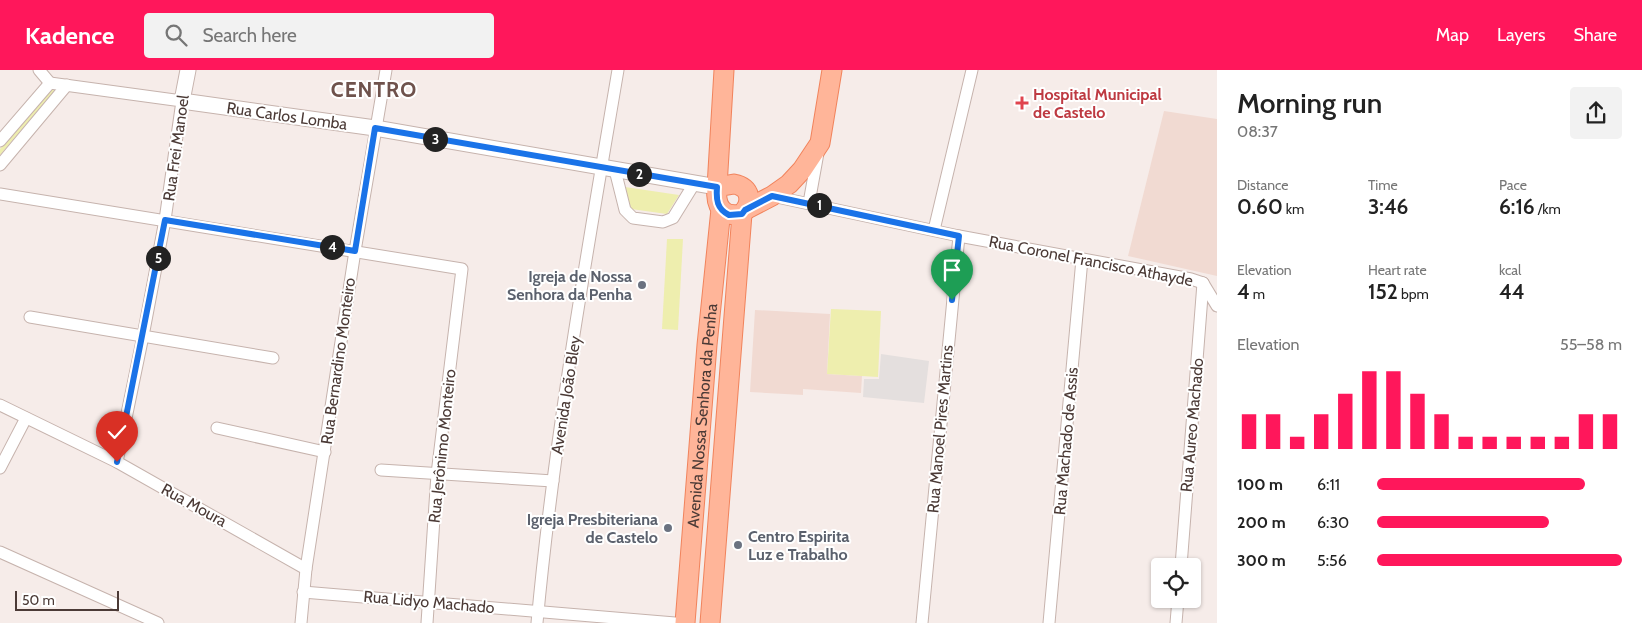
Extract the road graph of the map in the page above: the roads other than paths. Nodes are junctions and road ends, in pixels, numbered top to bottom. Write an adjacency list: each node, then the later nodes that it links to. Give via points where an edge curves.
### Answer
1 (39, 70): 8 (street)
2 (188, 70): 10 (street, Rua Frei Manoel)
3 (386, 70): 11 (street, Rua Bernardino Monteiro)
4 (618, 70): 15 (street, Avenida João Bley)
5 (724, 70): 17 (main road)
6 (832, 70): 13 (main road)
7 (972, 70): 24 (street)
8 (50, 82): 9 (street); 12 (street)
9 (67, 85): 10 (street); 14 (street)
10 (182, 101): 11 (street, Rua Carlos Lomba); 23 (street, Rua Frei Manoel)
11 (375, 128): 15 (street, Rua Carlos Lomba); 26 (street, Rua Bernardino Monteiro)
12 (0, 141)
13 (820, 143): 19 (main road, via 802,170); 20 (street)
14 (0, 165)
15 (608, 169): 16 (street, Rua Carlos Lomba); 16 (street, via 625,210 633,218 663,222 674,218); 43 (street, Avenida João Bley)
16 (694, 184): 17 (street, Rua Carlos Lomba)
17 (717, 187): 21 (main road); 22 (main road, via 734,184 744,187 749,196)
18 (0, 194): 23 (street)
19 (772, 196): 20 (street, Rua Coronel Francisco Athayde); 22 (main road)
20 (809, 203): 24 (street, Rua Coronel Francisco Athayde)
21 (721, 209): 22 (main road, via 729,215); 32 (main road, Avenida Nossa Senhora da Penha)
22 (744, 212): 33 (main road, Avenida Nossa Senhora da Penha)
23 (165, 220): 26 (street); 31 (street, Rua Frei Manoel)
24 (934, 230): 25 (street, Rua Coronel Francisco Athayde)
25 (959, 236): 27 (street, Rua Coronel Francisco Athayde); 57 (street, Rua Manoel Pires Martins)
26 (355, 251): 38 (street, Rua Bernardino Monteiro); 42 (street, Rua Jerônimo Monteiro, via 462,269)
27 (1082, 260): 28 (street, Rua Coronel Francisco Athayde); 58 (street, Rua Machado de Assis)
28 (1203, 283): 29 (street); 45 (street, Rua Aureo Machado)
29 (1217, 306)
30 (30, 317): 31 (street)
31 (143, 336): 34 (street); 39 (street, Rua Frei Manoel)
32 (708, 344): 33 (main road); 55 (main road, Avenida Nossa Senhora da Penha)
33 (733, 347): 56 (main road, Avenida Nossa Senhora da Penha)
34 (273, 358)
35 (0, 405): 36 (street, Rua Moura)
36 (26, 418): 39 (street, Rua Moura); 40 (street)
37 (217, 428): 38 (street)
38 (325, 452): 46 (street, Rua Bernardino Monteiro)
39 (117, 462): 46 (street, Rua Moura)
40 (0, 468)
41 (381, 470): 42 (street)
42 (437, 474): 43 (street); 48 (street, Rua Jerônimo Monteiro)
43 (553, 480): 50 (street, Avenida João Bley)
44 (0, 552): 51 (street)
45 (1182, 558)
46 (306, 569): 47 (street, Rua Bernardino Monteiro)
47 (303, 592): 48 (street, Rua Lidyo Machado); 52 (street, Rua Bernardino Monteiro)
48 (429, 602): 50 (street, Rua Lidyo Machado); 53 (street, Rua Jerônimo Monteiro)
49 (1177, 608): 59 (street)
50 (537, 617): 54 (street, Rua Lidyo Machado)
51 (153, 622)
52 (301, 623)
53 (427, 623)
54 (675, 623)
55 (685, 623)
56 (710, 623)
57 (922, 623)
58 (1050, 623)
59 (1176, 623)

